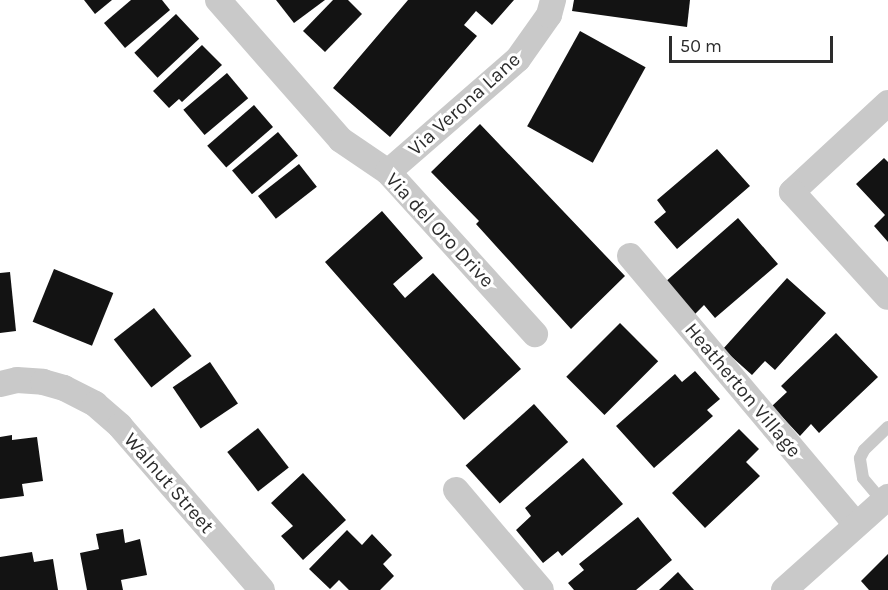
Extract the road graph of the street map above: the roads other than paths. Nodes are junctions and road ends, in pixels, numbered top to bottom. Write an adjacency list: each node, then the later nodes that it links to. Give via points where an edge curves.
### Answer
1 (218, 0): 4 (street, Via del Oro Drive, via 341,140)
2 (553, 0): 4 (street, Via Verona Lane, via 549,15 518,58)
3 (888, 103): 6 (street, via 792,192)
4 (388, 172): 7 (street, Via del Oro Drive)
5 (630, 256): 12 (street, Heatherton Village)
6 (888, 297)
7 (536, 334)
8 (0, 384): 13 (street, Walnut Street, via 17,380 43,382 95,404 120,426)
9 (888, 427): 11 (lane, via 860,458 863,478)
10 (456, 489): 14 (street)
11 (885, 500): 12 (street)
12 (856, 524): 15 (street)
13 (262, 590)
14 (541, 590)
15 (784, 590)

